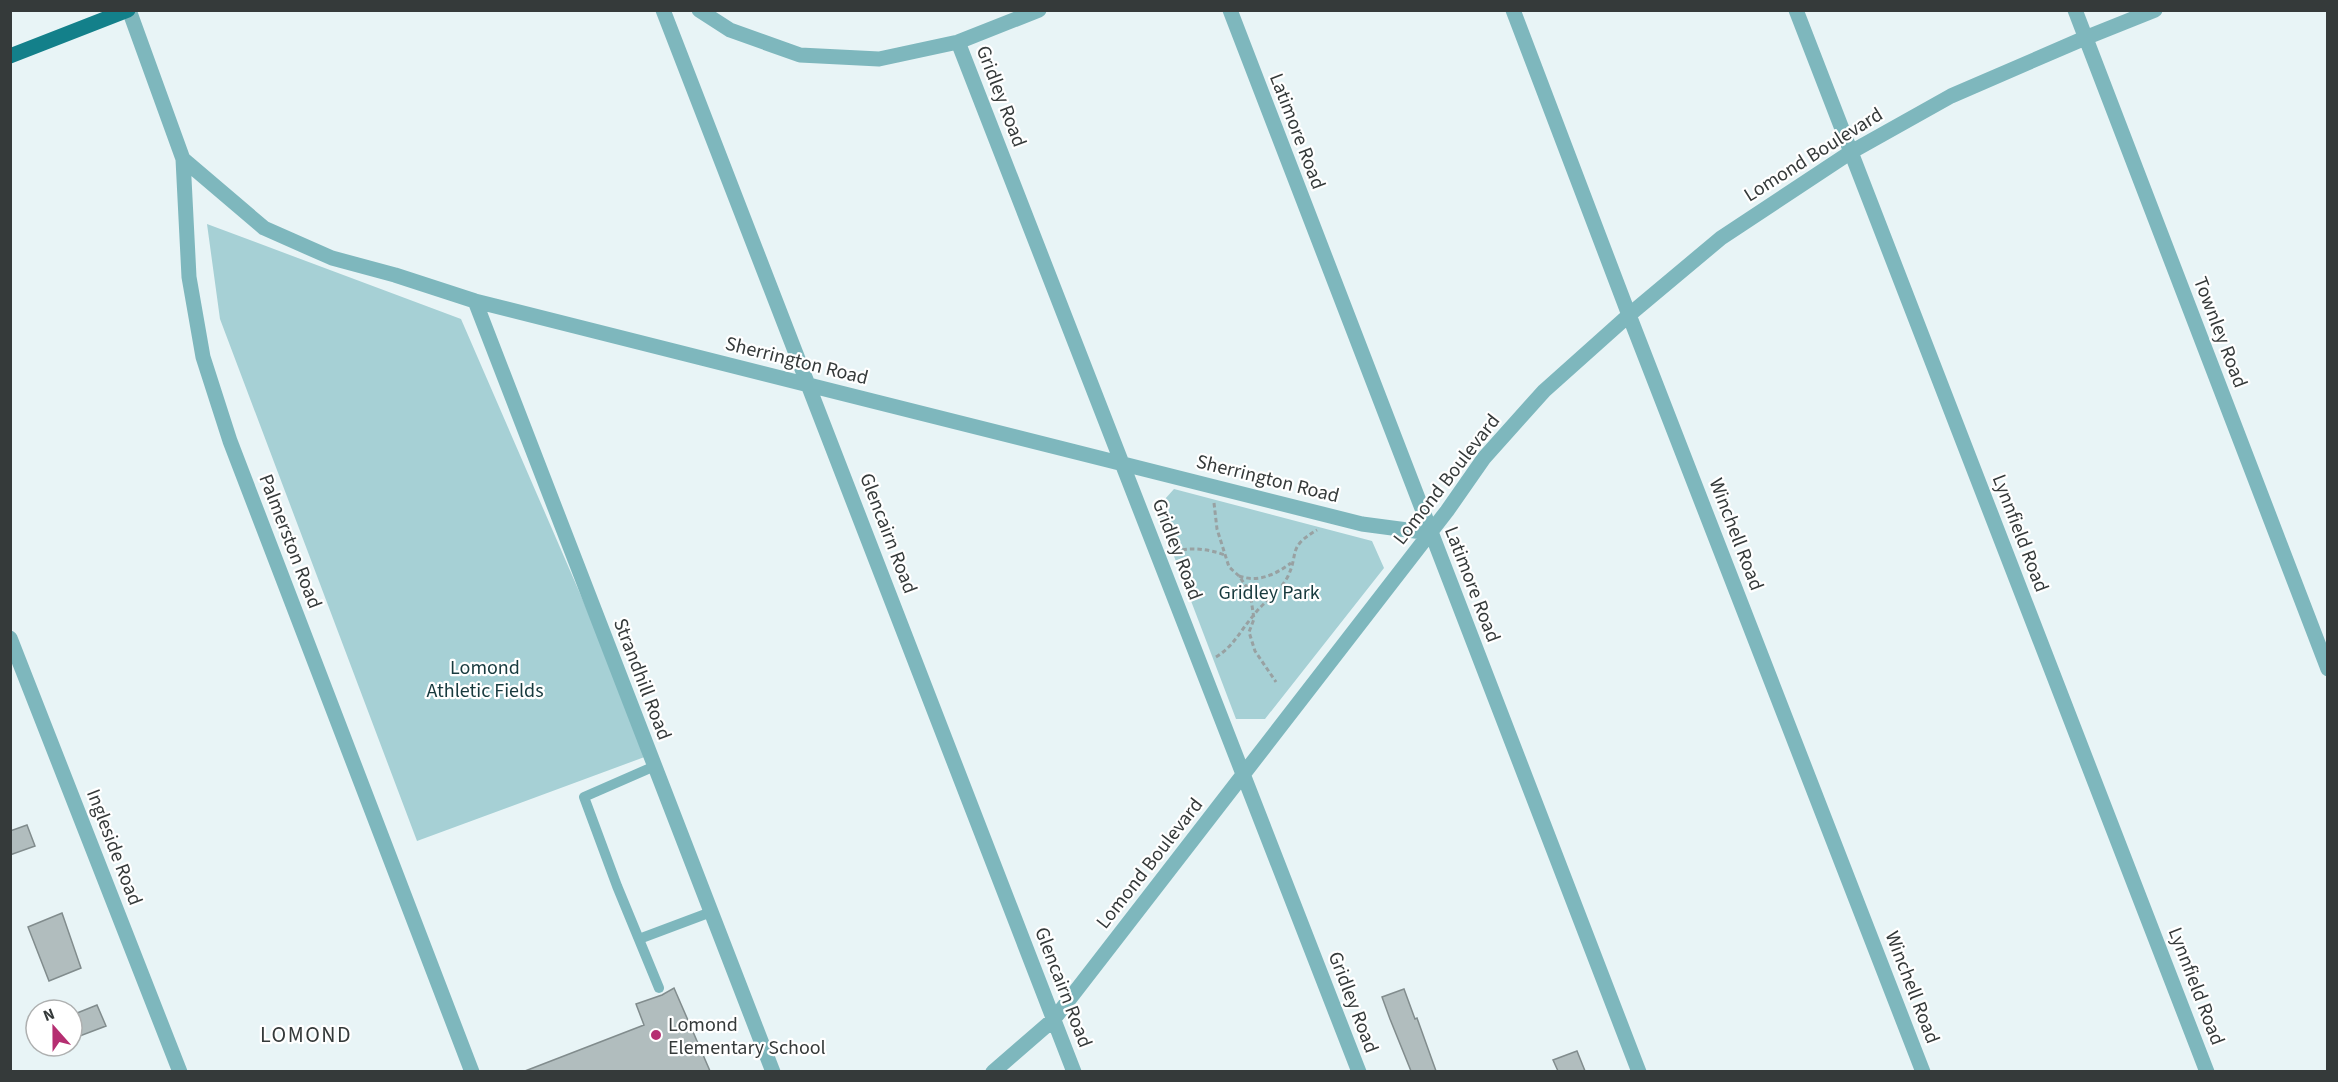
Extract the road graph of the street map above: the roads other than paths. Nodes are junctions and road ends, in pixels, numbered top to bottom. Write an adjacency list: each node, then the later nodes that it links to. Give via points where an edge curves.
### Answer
1 (129, 10): 12 (main road); 14 (street, Palmerston Road)
2 (663, 10): 17 (street, Glencairn Road)
3 (699, 10): 11 (street, via 730,30 800,55 879,59)
4 (1039, 10): 11 (street)
5 (1230, 10): 19 (street, Latimore Road)
6 (1513, 10): 16 (street, Winchell Road)
7 (1796, 10): 13 (street, Lynnfield Road)
8 (2075, 10): 10 (street, Townley Road)
9 (2155, 10): 10 (street, Lomond Boulevard)
10 (2085, 38): 13 (street, Lomond Boulevard, via 1951,96); 21 (street, Townley Road)
11 (958, 42): 18 (street, Gridley Road)
12 (10, 56)
13 (1851, 152): 16 (street, Lomond Boulevard, via 1721,238); 36 (street, Lynnfield Road)
14 (183, 159): 15 (street, Sherrington Road, via 264,228 332,258); 29 (street, Palmerston Road, via 189,277 203,357 230,441)
15 (475, 301): 17 (street, Sherrington Road); 22 (street, Strandhill Road)
16 (1629, 315): 19 (street, Lomond Boulevard, via 1544,391 1484,458); 35 (street, Winchell Road)
17 (809, 385): 18 (street, Sherrington Road); 27 (street, Glencairn Road)
18 (1122, 463): 19 (street, Sherrington Road, via 1362,524); 23 (street, Gridley Road)
19 (1430, 532): 23 (street, Lomond Boulevard); 34 (street, Latimore Road)
20 (10, 638): 28 (street, Ingleside Road)
21 (2328, 669)
22 (655, 766): 24 (street, Strandhill Road); 25 (lane, via 584,797)
23 (1244, 775): 27 (street, Lomond Boulevard); 33 (street, Gridley Road)
24 (711, 912): 25 (lane); 30 (street, Strandhill Road)
25 (639, 939): 26 (lane)
26 (659, 988)
27 (1054, 1019): 31 (street, Lomond Boulevard); 32 (street, Glencairn Road)
28 (180, 1071)
29 (472, 1071)
30 (773, 1071)
31 (993, 1071)
32 (1074, 1071)
33 (1359, 1071)
34 (1639, 1071)
35 (1923, 1071)
36 (2207, 1071)

